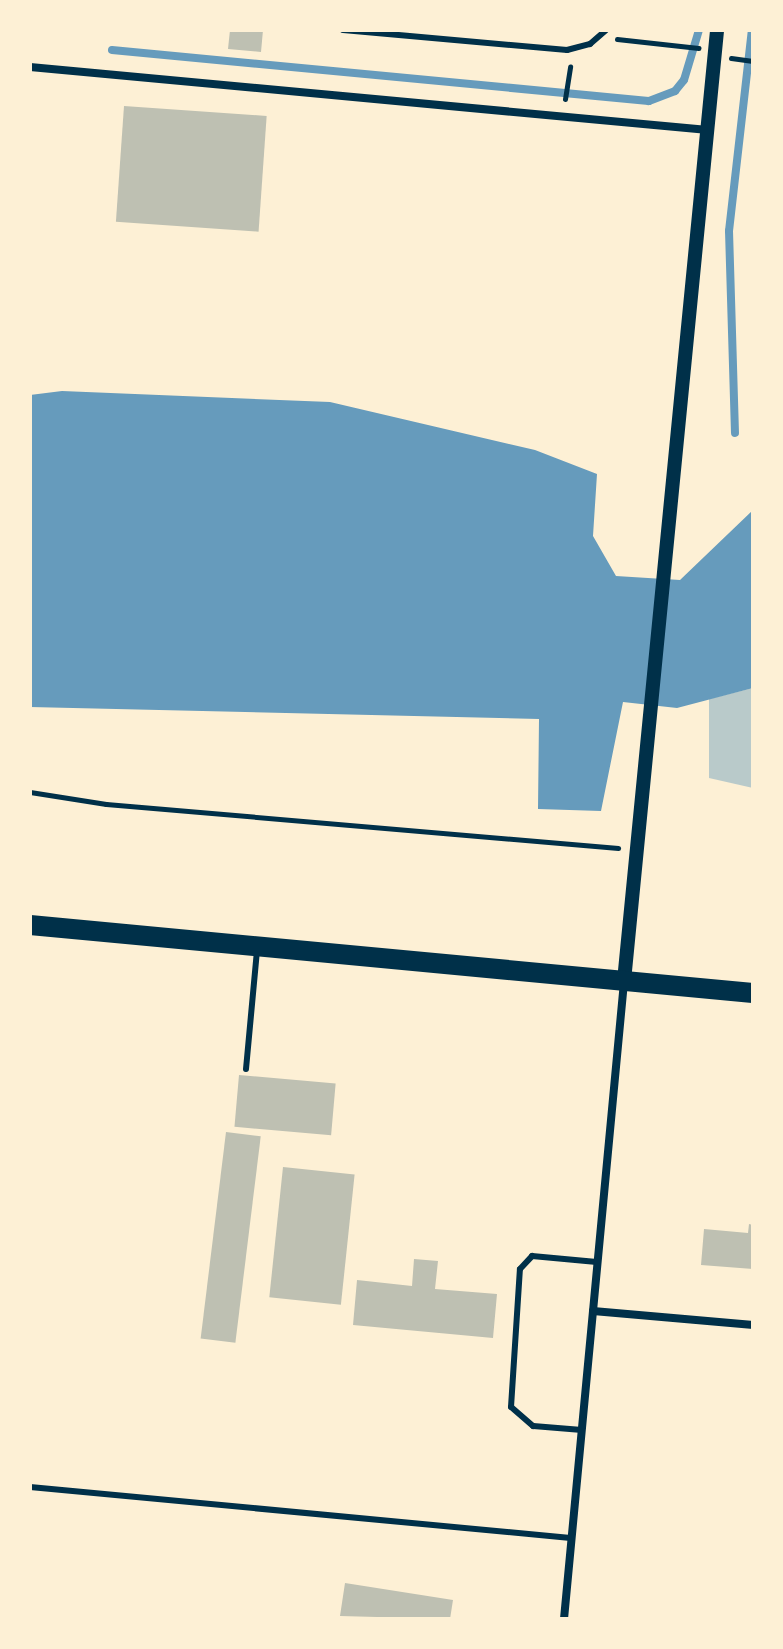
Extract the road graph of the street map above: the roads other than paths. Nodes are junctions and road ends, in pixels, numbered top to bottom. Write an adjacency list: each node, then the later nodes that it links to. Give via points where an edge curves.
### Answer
1 (343, 30): 2 (lane, via 567,50 590,44)
2 (606, 30)
3 (717, 30): 5 (street)
4 (30, 67): 5 (street)
5 (708, 130): 8 (street, via 646,713)
6 (30, 925): 7 (main road)
7 (258, 946): 8 (main road); 10 (lane)
8 (624, 981): 9 (main road); 11 (street)
9 (753, 993)
10 (246, 1069)
11 (597, 1262): 12 (street); 14 (lane, via 532,1256 520,1269 511,1407 533,1426)
12 (593, 1311): 13 (street); 14 (street)
13 (753, 1325)
14 (582, 1430): 16 (street)
15 (30, 1487): 16 (lane)
16 (571, 1538): 17 (street)
17 (564, 1619)

